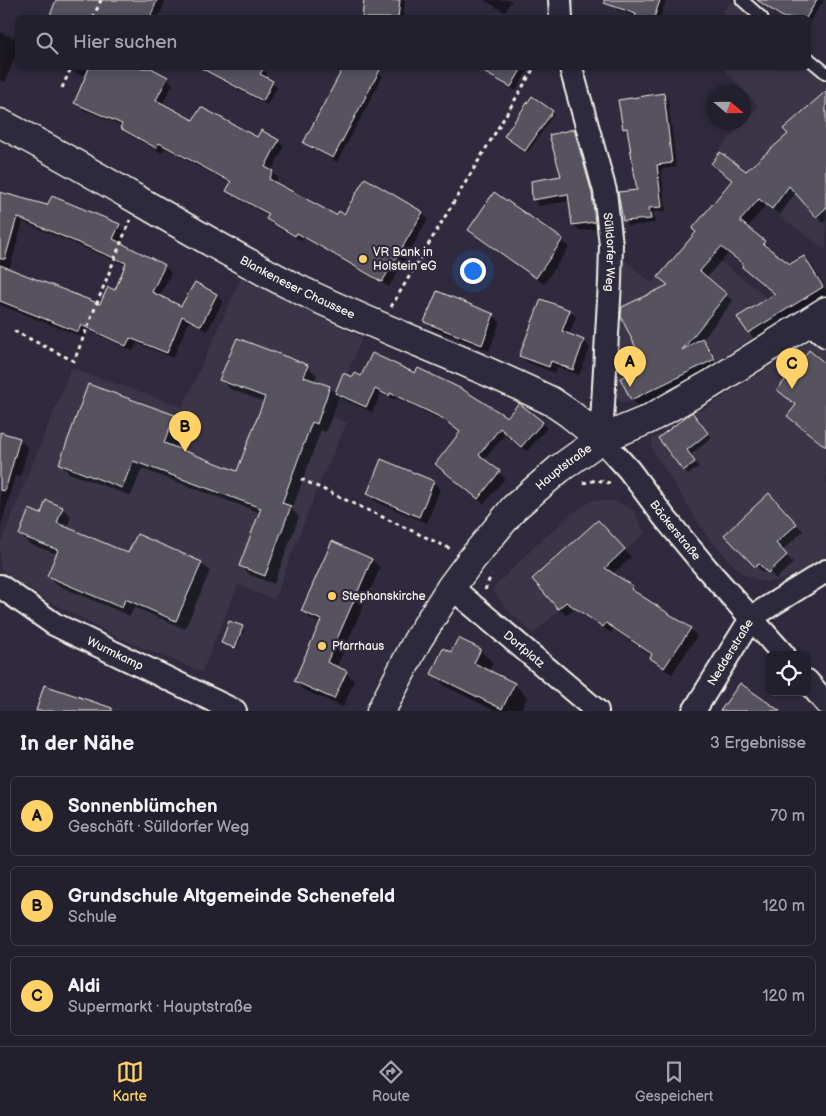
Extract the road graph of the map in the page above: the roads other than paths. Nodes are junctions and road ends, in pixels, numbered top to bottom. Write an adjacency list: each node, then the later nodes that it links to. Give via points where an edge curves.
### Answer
1 (560, 0): 3 (street)
2 (742, 0): 4 (lane)
3 (561, 15)
4 (759, 15)
5 (811, 60): 7 (lane)
6 (572, 70): 10 (street, Sülldorfer Weg, via 605,190 611,245)
7 (826, 73)
8 (0, 123): 10 (main road, Blankeneser Chaussee, via 290,285 550,401)
9 (820, 323): 10 (main road, Hauptstraße, via 647,420)
10 (601, 440): 13 (main road, Hauptstraße, via 559,469 514,508); 14 (street, Bäckerstraße, via 629,470 707,569)
11 (826, 571): 14 (street, Nedderstraße)
12 (0, 586): 18 (street, Wurmkamp, via 61,628)
13 (451, 587): 19 (main road, Hauptstraße); 20 (street, Dorfplatz)
14 (752, 617): 15 (street, Bäckerstraße); 21 (street, Nedderstraße)
15 (781, 651)
16 (811, 686): 17 (street)
17 (826, 703)
18 (235, 711)
19 (381, 711)
20 (596, 711)
21 (694, 711)

